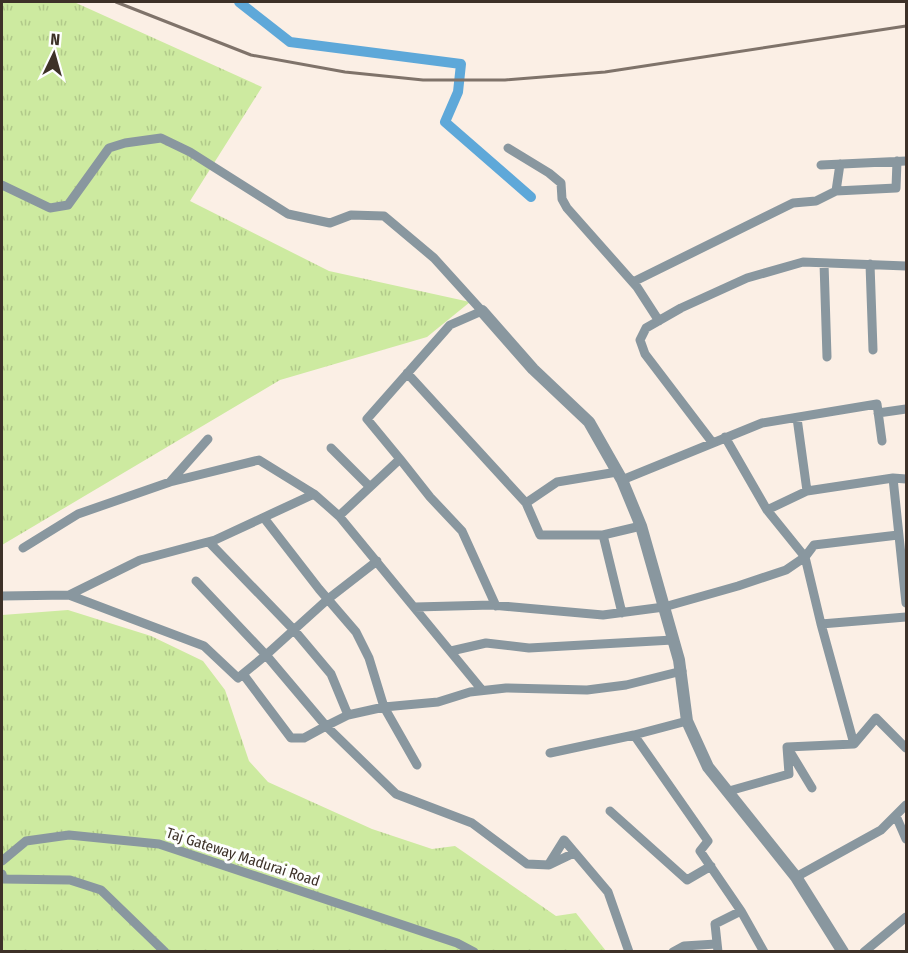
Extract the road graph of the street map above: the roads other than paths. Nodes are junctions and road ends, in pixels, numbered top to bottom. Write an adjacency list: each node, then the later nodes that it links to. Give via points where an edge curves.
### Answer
1 (508, 148): 10 (street, via 561,183 567,208)
2 (902, 161): 3 (street); 6 (street, via 896,188)
3 (840, 164): 4 (street); 6 (street)
4 (821, 165)
5 (2, 185): 11 (street, via 50,208 68,205 109,148 161,138 288,214 330,223 351,215 384,216 434,258)
6 (836, 191): 10 (street, via 816,201 792,202)
7 (824, 263): 8 (street); 12 (street, via 803,262 747,278); 14 (street)
8 (870, 264): 9 (street); 13 (street)
9 (906, 266)
10 (633, 282): 12 (street)
11 (482, 311): 15 (street, via 450,325); 25 (street, via 533,369 589,422)
12 (659, 321): 22 (street, via 646,328 640,340 645,354)
13 (873, 350)
14 (827, 357)
15 (407, 374): 24 (street, via 368,419); 32 (street)
16 (906, 409): 17 (street)
17 (878, 412): 18 (street, via 877,404); 21 (street)
18 (797, 418): 19 (street, via 762,423); 30 (street)
19 (725, 437): 22 (street); 33 (street)
20 (208, 439): 28 (street)
21 (882, 441)
22 (712, 442): 25 (street)
23 (331, 448): 29 (street)
24 (400, 459): 29 (street); 48 (street, via 462,531)
25 (619, 476): 32 (street, via 557,482); 36 (street)
26 (893, 478): 27 (street); 30 (street); 38 (street)
27 (906, 478)
28 (170, 482): 31 (street, via 259,460); 40 (street, via 78,514)
29 (370, 487): 34 (street)
30 (807, 491): 33 (street)
31 (314, 494): 34 (street); 35 (street)
32 (526, 503): 37 (street, via 540,535)
33 (768, 510): 41 (street)
34 (339, 516): 42 (street)
35 (264, 518): 39 (street); 46 (street)
36 (641, 526): 37 (street); 50 (street)
37 (603, 535): 51 (street)
38 (898, 535): 41 (street, via 813,545); 47 (street)
39 (209, 542): 44 (street, via 140,560); 54 (street)
40 (23, 548)
41 (805, 557): 50 (street, via 786,570); 53 (street)
42 (377, 561): 46 (street); 49 (street)
43 (196, 581): 57 (street)
44 (69, 595): 45 (street); 59 (street, via 204,646 238,678)
45 (2, 596)
46 (328, 599): 54 (street); 61 (street, via 356,632 369,658)
47 (906, 603)
48 (496, 606): 49 (street); 51 (street, via 603,615)
49 (415, 607): 56 (street)
50 (664, 607): 51 (street); 55 (street)
51 (622, 613)
52 (906, 617): 53 (street)
53 (821, 624): 66 (street)
54 (294, 630): 57 (street); 62 (street, via 331,674)
55 (673, 640): 56 (street, via 529,648 486,643); 58 (street)
56 (451, 651): 60 (street)
57 (266, 655): 59 (street); 64 (street)
58 (682, 671): 60 (street, via 586,690); 63 (street)
59 (243, 674): 64 (street, via 291,738 304,738)
60 (482, 690): 61 (street, via 438,702)
61 (384, 707): 62 (street); 70 (street)
62 (348, 715): 64 (street)
63 (687, 721): 65 (street); 72 (street, via 708,767)
64 (327, 726): 79 (street, via 396,794 472,824 527,864)
65 (634, 735): 69 (street); 80 (street, via 708,841 700,851)
66 (854, 744): 67 (street); 68 (street, via 876,718)
67 (787, 747): 71 (street); 72 (street, via 789,774)
68 (906, 748)
69 (550, 753)
70 (417, 765)
71 (812, 788)
72 (729, 791): 82 (street)
73 (906, 806): 75 (street)
74 (610, 811): 80 (street, via 687,880)
75 (896, 816): 76 (street); 82 (street, via 881,830)
76 (906, 839)
77 (574, 853): 79 (street); 79 (street, via 564,840); 89 (street, via 608,892)
78 (2, 861): 88 (street, Taj Gateway Madurai Road, via 26,841 69,835 159,844)
79 (549, 865)
80 (711, 866): 83 (street)
81 (2, 874): 87 (street, via 3,879 70,880 101,890)
82 (796, 877): 92 (street)
83 (741, 911): 85 (street, via 715,924); 91 (street)
84 (906, 918): 93 (street)
85 (717, 948): 86 (street)
86 (685, 949): 90 (street)
87 (165, 951)
88 (474, 951)
89 (629, 951)
90 (673, 951)
91 (764, 951)
92 (843, 951)
93 (864, 951)

